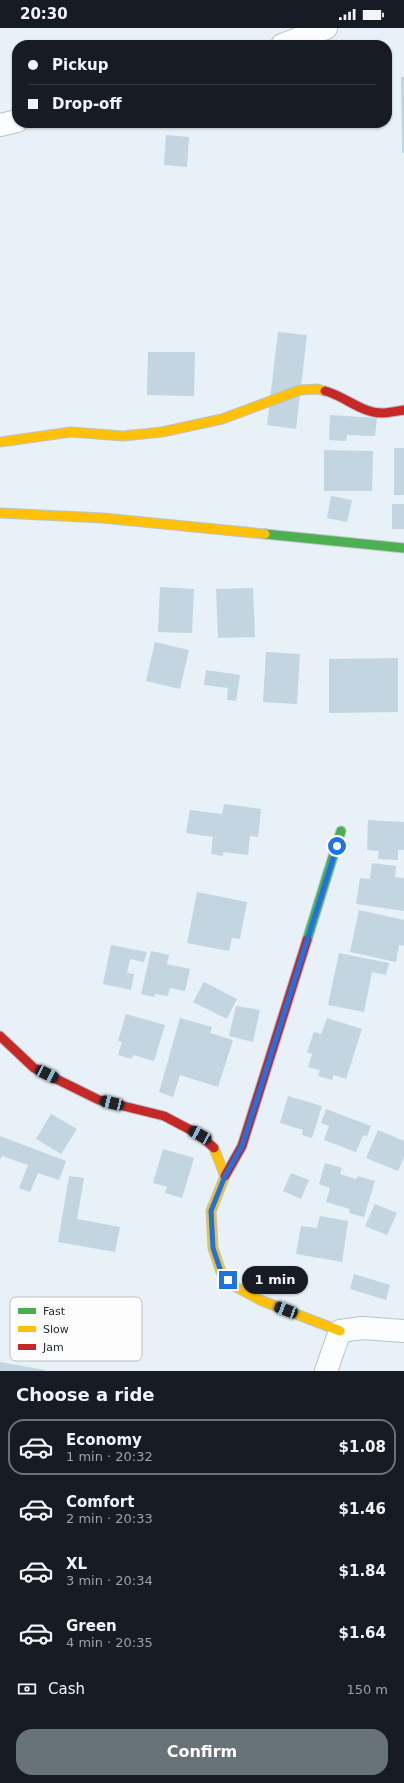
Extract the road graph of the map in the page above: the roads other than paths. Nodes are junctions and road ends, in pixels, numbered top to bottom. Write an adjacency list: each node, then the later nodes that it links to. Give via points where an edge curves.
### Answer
1 (326, 28): 2 (street)
2 (295, 40)
3 (12, 122): 4 (street)
4 (0, 125)
5 (404, 410): 6 (street, via 381,413 361,408 336,394 317,389 300,390 222,419 162,432 123,436 71,432)
6 (0, 442)
7 (0, 513): 8 (street, via 103,518)
8 (404, 548)
9 (341, 831): 11 (street, via 242,1146)
10 (0, 1036): 11 (street, via 34,1068 99,1100 164,1116 200,1135 213,1147)
11 (225, 1176): 12 (street, via 211,1211 213,1248 221,1272 236,1287 260,1300)
12 (340, 1330): 13 (street, via 362,1328); 14 (street)
13 (404, 1331)
14 (326, 1371)

